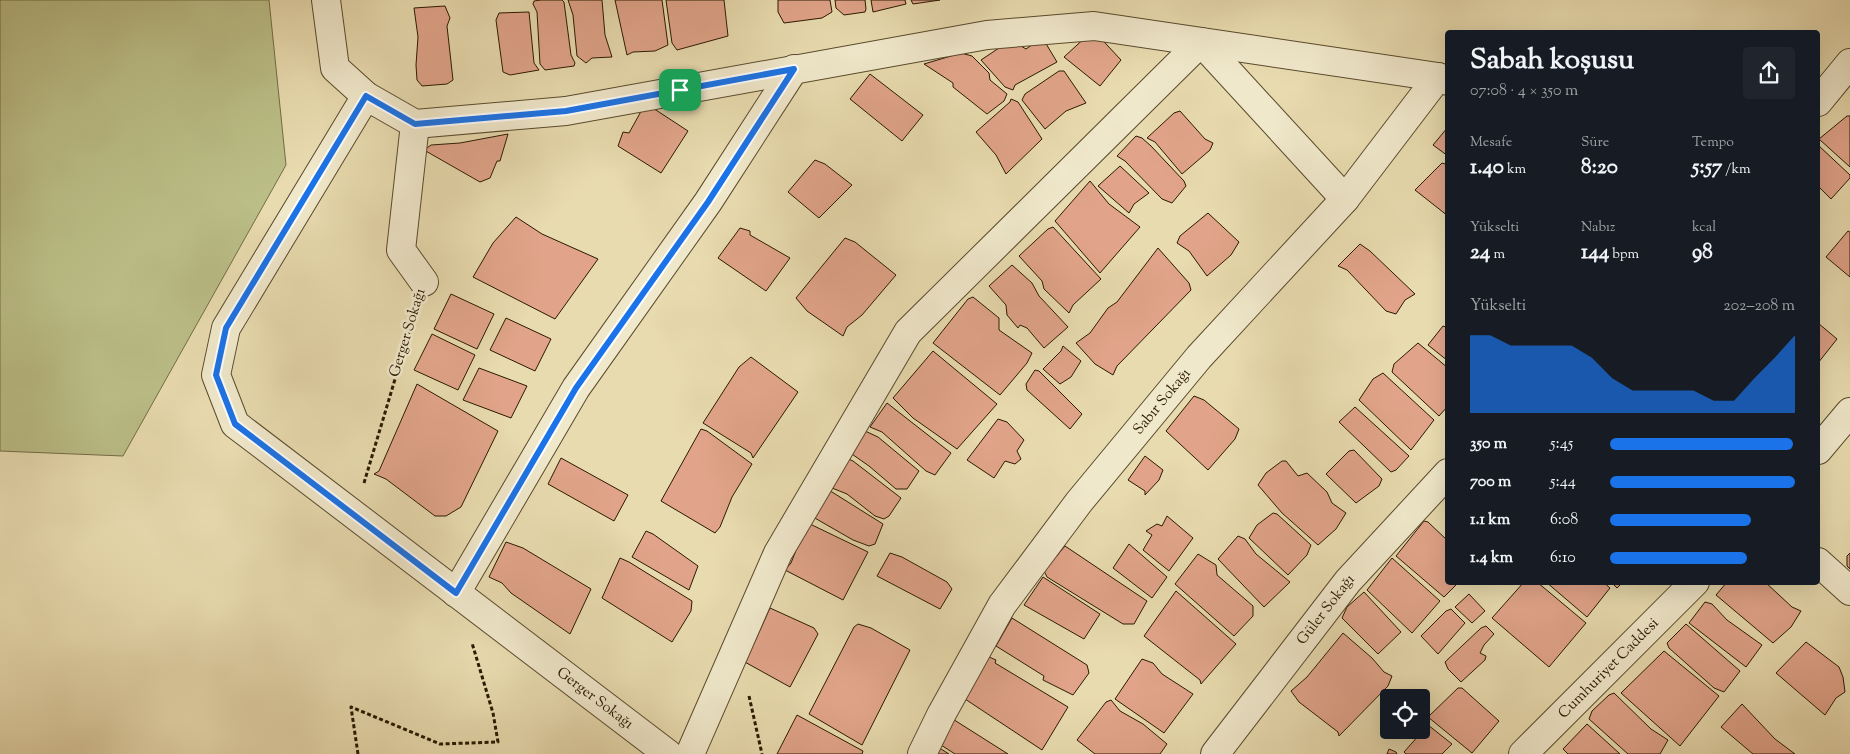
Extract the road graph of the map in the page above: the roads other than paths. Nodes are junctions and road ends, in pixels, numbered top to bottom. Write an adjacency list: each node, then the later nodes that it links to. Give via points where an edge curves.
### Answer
1 (326, 0): 6 (street, via 335,68)
2 (1201, 42): 4 (street, via 1094,26 988,34); 5 (street); 9 (street); 19 (street, via 908,332 778,553)
3 (1850, 63): 7 (street)
4 (794, 69): 8 (street, via 566,111); 17 (street, via 708,202 576,388)
5 (1443, 79): 9 (street, Sabır Sokağı)
6 (366, 96): 8 (street); 17 (street, Gerger Sokağı, via 226,328 216,375 235,424)
7 (1820, 100)
8 (415, 124): 10 (street, Gerger Sokağı, via 401,250)
9 (1345, 199): 20 (street, Sabır Sokağı, via 1199,358 1079,502 1002,605)
10 (424, 282)
11 (1850, 412): 12 (street)
12 (1820, 448)
13 (1445, 476): 21 (street, Güler Sokağı, via 1348,581)
14 (1820, 564): 16 (street)
15 (1692, 585): 22 (street, Cumhuriyet Caddesi)
16 (1850, 591)
17 (456, 593): 18 (street, Gerger Sokağı)
18 (668, 754)
19 (690, 754)
20 (922, 754)
21 (1215, 754)
22 (1523, 754)

